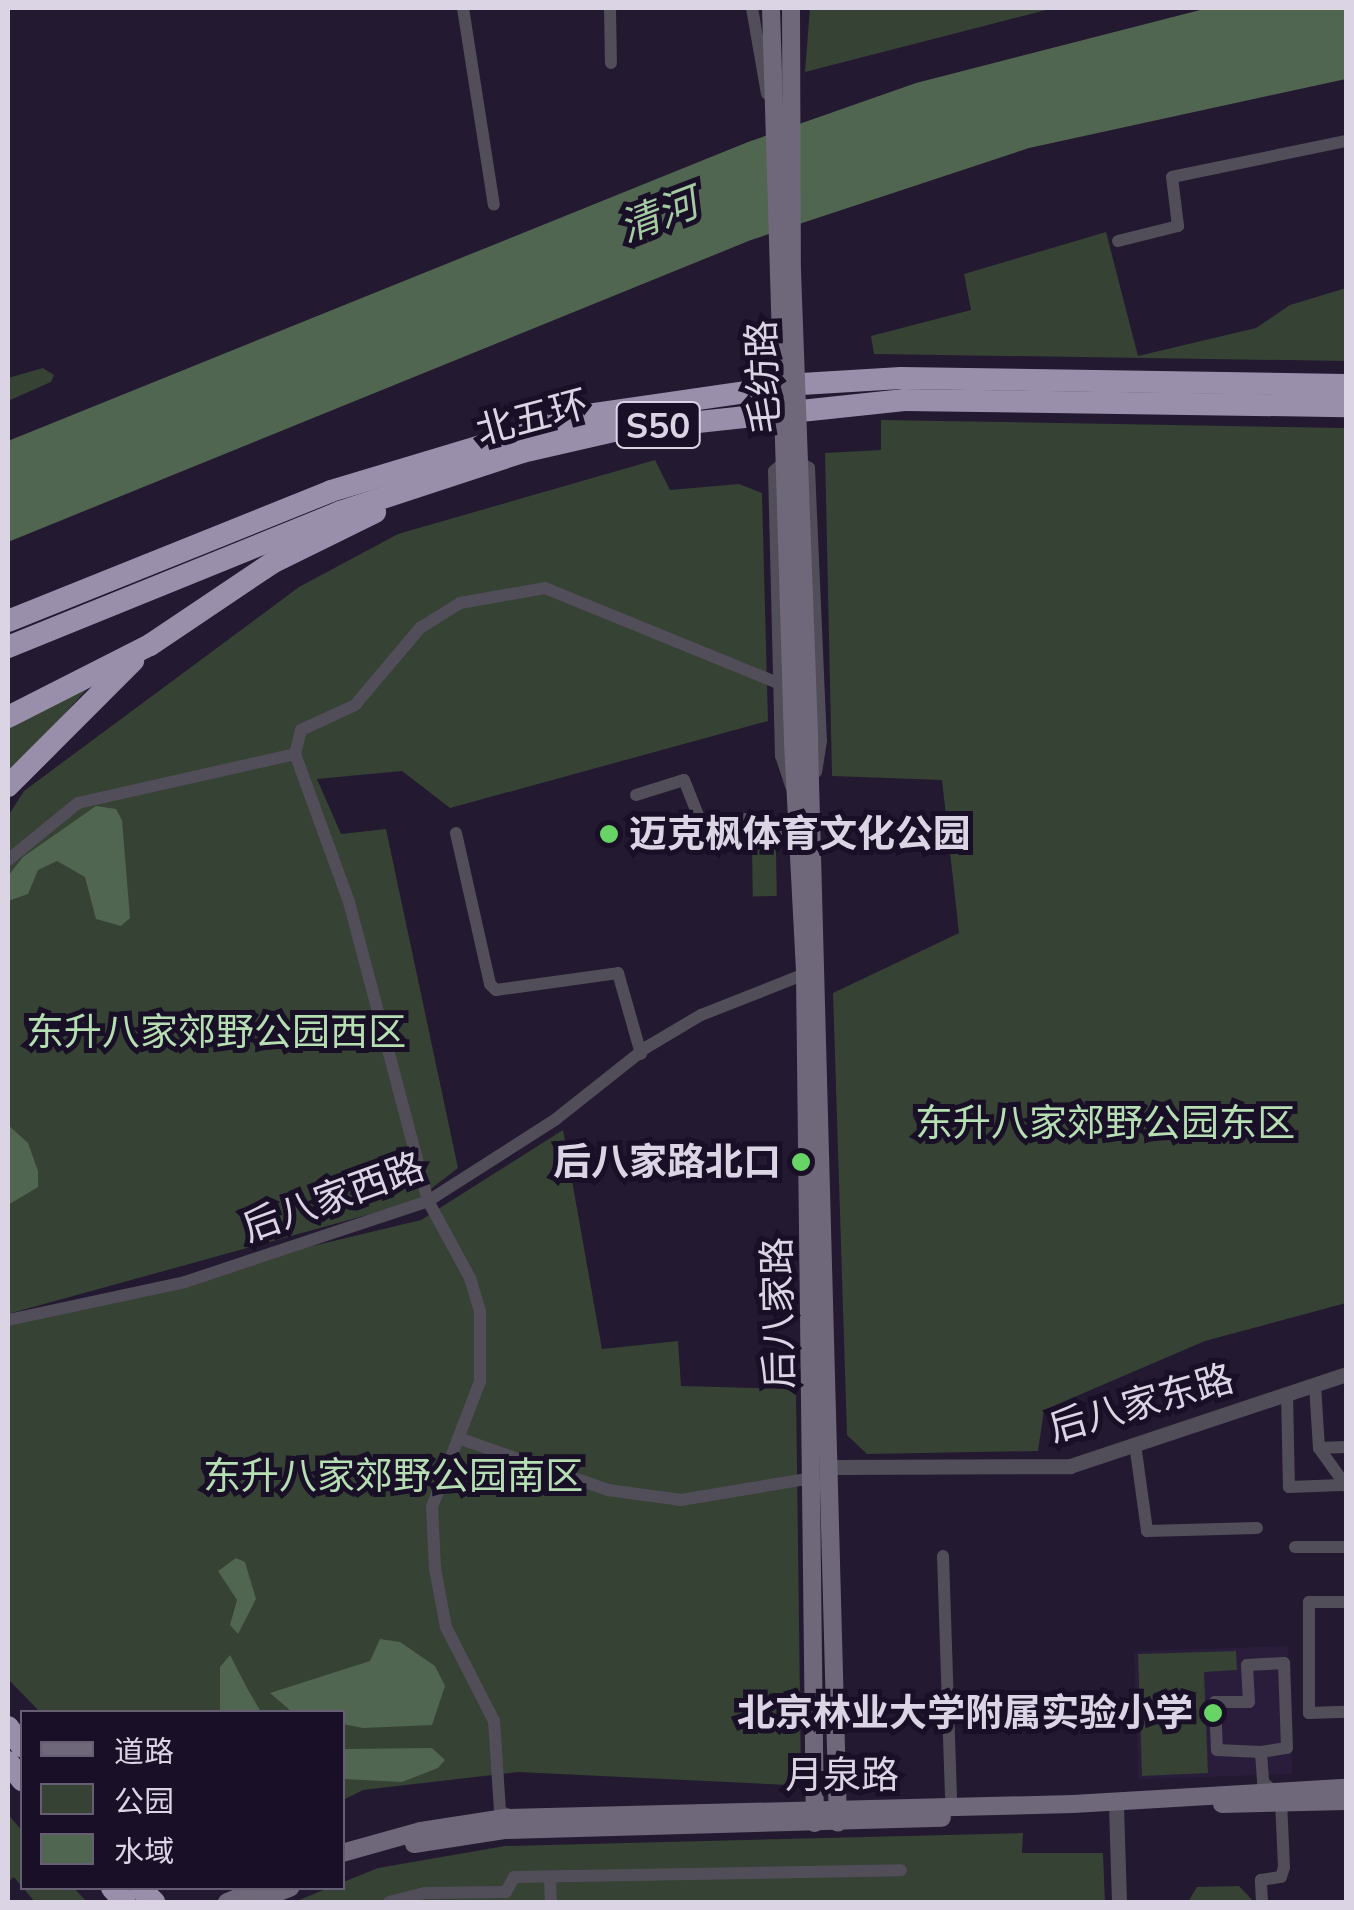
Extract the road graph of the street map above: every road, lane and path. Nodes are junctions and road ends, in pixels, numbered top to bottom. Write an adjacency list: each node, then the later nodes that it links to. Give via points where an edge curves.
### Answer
1 (462, 8): 10 (street)
2 (610, 8): 7 (street)
3 (752, 8): 8 (street)
4 (771, 8): 21 (main road, 毛纺路, bridge)
5 (791, 8): 21 (main road, 毛纺路, bridge)
6 (800, 8): 12 (street, bridge, via 785,99)
7 (611, 63)
8 (768, 98)
9 (1346, 142): 11 (street, via 1172,176 1178,226)
10 (494, 205)
11 (1118, 241)
12 (786, 261)
13 (1346, 385): 16 (highway, 北五环 / S50, via 902,378 801,384 581,416 331,490)
14 (1346, 406): 15 (highway, 北五环 / S50, via 884,402 614,431)
15 (438, 480): 17 (highway, via 272,564); 18 (highway, 北五环 / S50, via 220,558)
16 (8, 622)
17 (150, 645): 20 (highway); 23 (highway)
18 (8, 648)
19 (780, 684): 22 (street, via 545,588 460,604 420,628 355,705 301,730); 25 (street, 后八家路, via 780,756); 25 (street, 后八家路, via 774,471 790,457 810,468 821,740)
20 (8, 718)
21 (801, 743): 25 (main road, 后八家路)
22 (295, 754): 28 (street, via 78,803); 31 (street, via 313,816 338,865)
23 (8, 786)
24 (636, 795): 26 (street, via 684,780 704,830 743,819 764,832)
25 (804, 804): 26 (main road, 后八家路); 40 (main road, 后八家路)
26 (797, 828): 29 (main road, 后八家路)
27 (456, 833): 30 (street, via 490,984 496,990 618,973)
28 (8, 860)
29 (805, 974): 30 (street, 后八家西路, via 701,1015); 41 (main road, 后八家路)
30 (641, 1054): 31 (street, 后八家西路, via 556,1119)
31 (428, 1201): 32 (street, 后八家西路, via 185,1282); 36 (street, via 470,1278 480,1311 480,1381)
32 (8, 1320)
33 (1346, 1374): 34 (street, 后八家东路)
34 (1315, 1384): 35 (street, 后八家东路); 39 (street)
35 (1287, 1394): 37 (street, 后八家东路); 42 (street, via 1289,1487)
36 (458, 1438): 41 (street, via 608,1490 682,1500); 57 (street, via 432,1506 435,1568 446,1627 494,1721 500,1811)
37 (1135, 1444): 40 (street, 后八家东路, via 1070,1466); 43 (street, via 1147,1531)
38 (1346, 1447): 39 (street)
39 (1318, 1448): 42 (street)
40 (830, 1467): 56 (main road, 后八家路)
41 (813, 1478): 55 (main road, 后八家路)
42 (1344, 1485)
43 (1257, 1528)
44 (1346, 1547): 45 (street)
45 (1295, 1548)
46 (943, 1556): 51 (street)
47 (1346, 1602): 48 (street, via 1308,1602 1310,1713)
48 (1346, 1712)
49 (1261, 1752): 49 (street, via 1217,1750 1214,1702 1249,1702 1247,1665 1284,1663 1287,1748); 52 (street, via 1263,1782)
50 (1346, 1788): 52 (main road, 月泉路)
51 (951, 1796)
52 (1277, 1796): 53 (main road, 月泉路); 54 (main road, 月泉路); 56 (main road, 月泉路); 73 (street, via 1284,1867 1281,1877 1261,1880)
53 (1346, 1800)
54 (1116, 1806): 56 (main road, 月泉路); 72 (street)
55 (815, 1815): 56 (main road, 月泉路); 57 (main road, 月泉路); 59 (main road, 月泉路, via 506,1830 378,1852)
56 (838, 1815)
57 (517, 1818): 58 (main road, 月泉路, via 460,1822)
58 (345, 1853)
59 (345, 1865)
60 (901, 1870): 61 (street)
61 (550, 1877): 65 (street, via 514,1877); 71 (street)
62 (119, 1890): 66 (highway)
63 (256, 1890): 68 (main road)
64 (285, 1890): 69 (main road)
65 (506, 1897): 67 (street)
66 (145, 1898)
67 (424, 1898): 70 (street)
68 (227, 1902)
69 (253, 1902)
70 (388, 1902)
71 (551, 1902)
72 (1119, 1902)
73 (1262, 1902)

